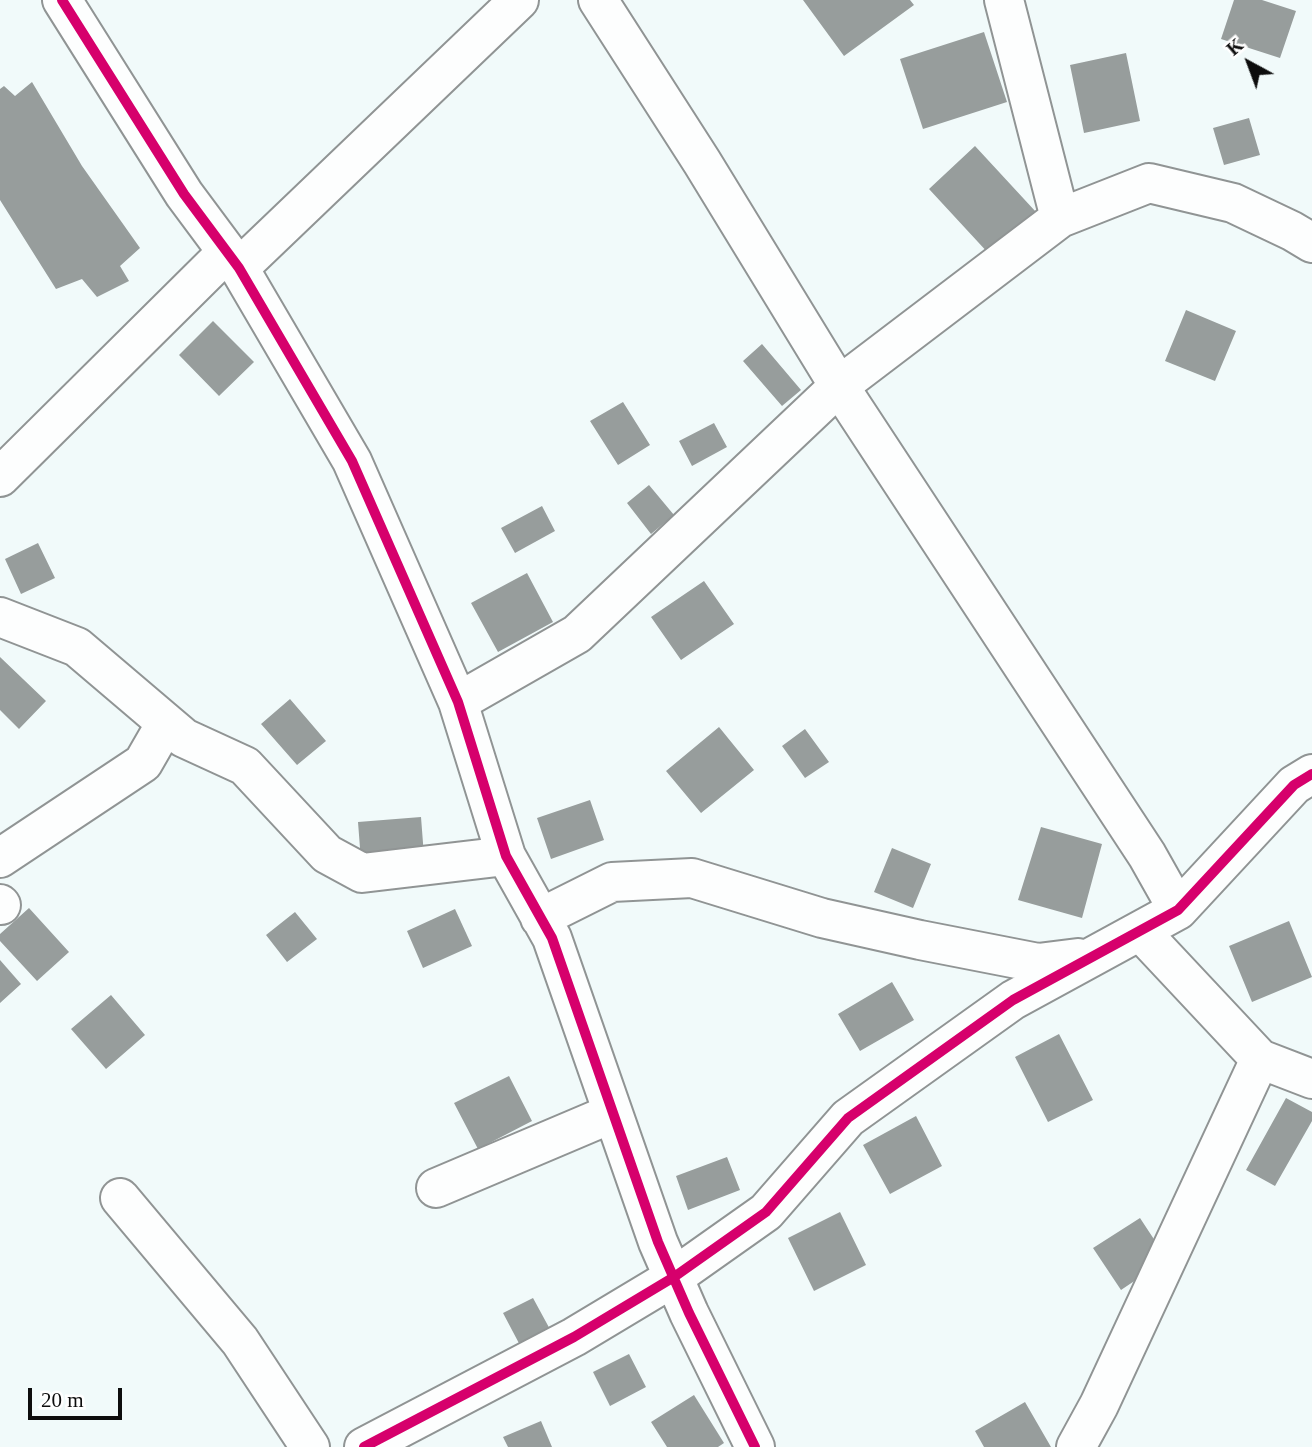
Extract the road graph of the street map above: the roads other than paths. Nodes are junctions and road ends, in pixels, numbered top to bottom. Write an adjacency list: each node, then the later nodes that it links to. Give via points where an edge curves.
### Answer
1 (62, 0): 7 (street, via 184,194)
2 (519, 0): 7 (street)
3 (598, 0): 8 (street)
4 (1004, 0): 5 (street)
5 (1060, 218): 6 (street, via 1149,183 1233,203); 8 (street)
6 (1312, 243)
7 (233, 260): 9 (street); 11 (street, via 352,461)
8 (839, 386): 11 (street, via 577,634); 16 (street, via 1147,855)
9 (0, 477)
10 (0, 617): 12 (street, via 77,647)
11 (458, 702): 14 (street)
12 (166, 723): 14 (street, via 184,738 245,766 327,854 362,873); 15 (street, via 143,763)
13 (1312, 774): 16 (street, via 1294,785)
14 (506, 856): 17 (street)
15 (0, 858)
16 (1178, 910): 18 (street)
17 (540, 918): 19 (street, via 612,882 692,878 822,918 1038,963); 22 (street, via 552,938)
18 (1140, 931): 19 (street); 20 (street)
19 (1093, 956): 25 (street, via 1013,1000 848,1118 766,1212)
20 (1261, 1059): 21 (street); 29 (street)
21 (1312, 1079)
22 (613, 1113): 23 (street); 25 (street)
23 (436, 1188)
24 (120, 1198): 26 (street, via 240,1341)
25 (674, 1277): 27 (street, via 575,1337); 28 (street)
26 (310, 1447)
27 (364, 1447)
28 (755, 1447)
29 (1076, 1447)

